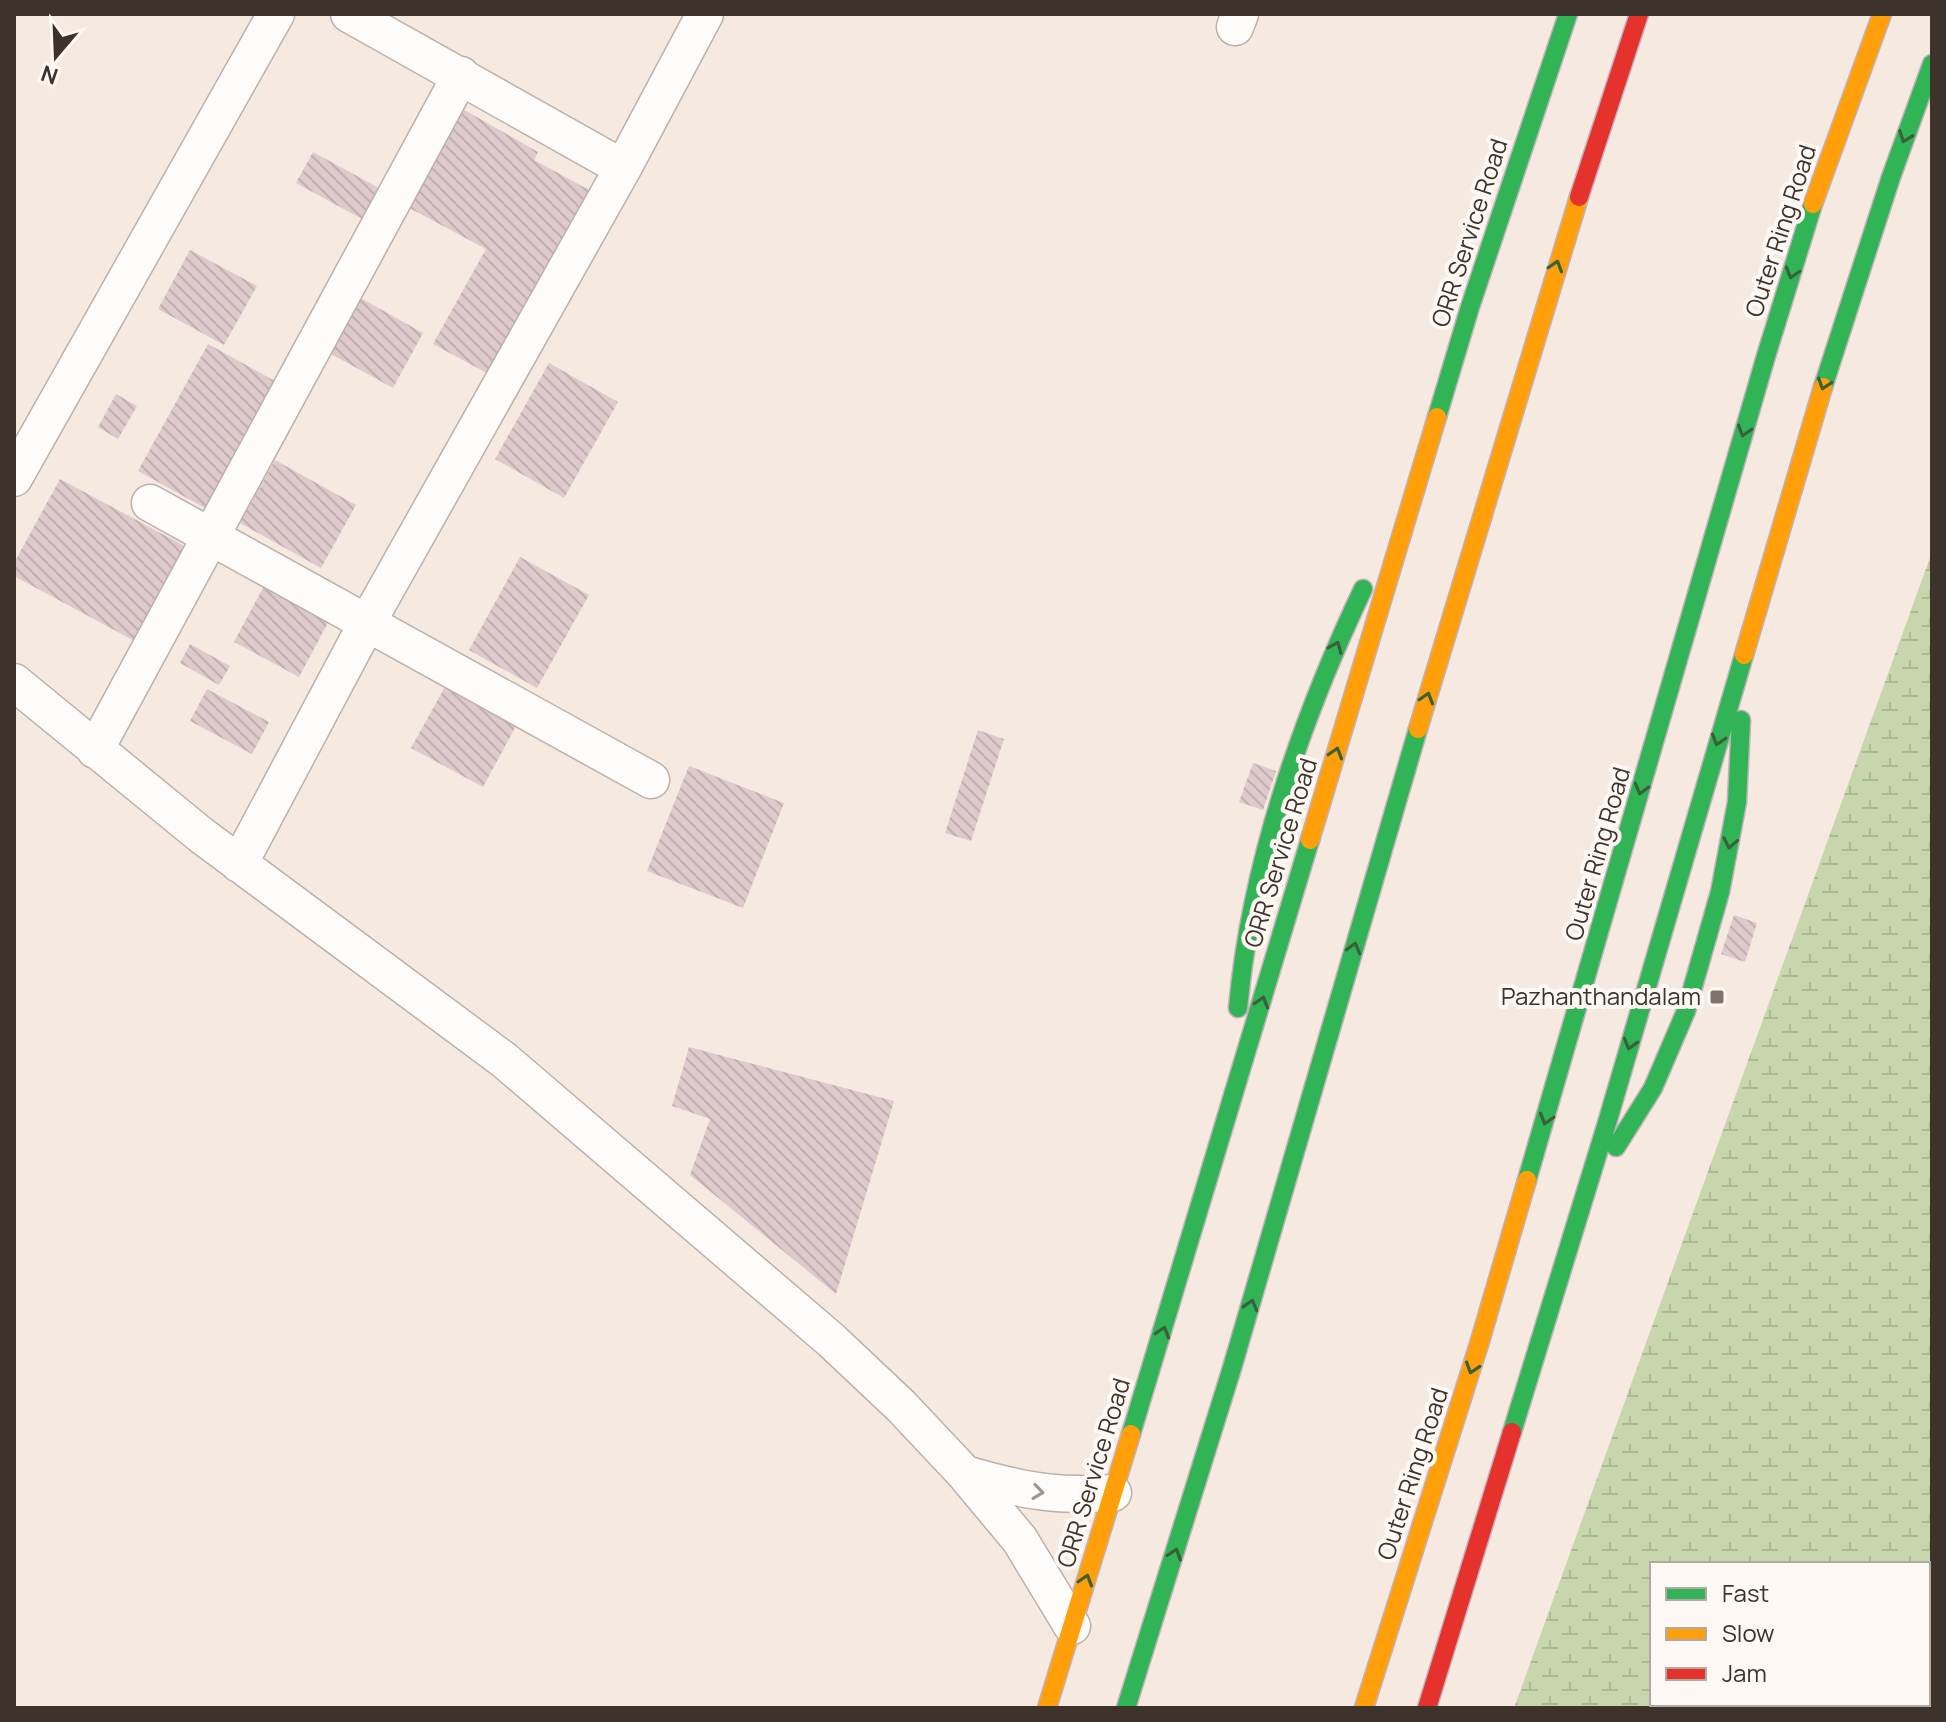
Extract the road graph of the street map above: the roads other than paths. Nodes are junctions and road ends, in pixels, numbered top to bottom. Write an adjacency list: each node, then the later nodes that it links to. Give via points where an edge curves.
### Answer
1 (276, 14): 10 (street)
2 (349, 14): 8 (street)
3 (705, 14): 9 (street)
4 (1568, 14): 12 (main road, ORR Service Road, via 1488,250)
5 (1639, 14): 26 (main road, one-way to 5, via 1233,1367 1563,243)
6 (1882, 14): 27 (main road, Outer Ring Road, one-way to 27, via 1817,191 1766,356 1498,1282)
7 (1932, 64): 15 (main road, one-way to 15, via 1817,405)
8 (461, 75): 9 (street); 13 (street)
9 (623, 168): 14 (street)
10 (14, 478)
11 (150, 503): 13 (street)
12 (1406, 522): 20 (main road, ORR Service Road, one-way to 12); 20 (main road, one-way to 12, via 1239,992 1264,856 1319,687 1370,575)
13 (211, 536): 14 (street); 17 (street)
14 (367, 623): 18 (street); 19 (street)
15 (1744, 653): 21 (main road, one-way to 21); 21 (main road, one-way to 21, via 1737,802 1720,892 1686,1011 1653,1088)
16 (14, 682): 17 (street)
17 (95, 750): 19 (street)
18 (651, 780)
19 (239, 864): 22 (street, via 551,1098 831,1340)
20 (1232, 1102): 23 (main road, ORR Service Road, one-way to 20)
21 (1583, 1199): 28 (main road)
22 (965, 1474): 23 (street, one-way to 23, via 1035,1493); 24 (street, via 1020,1540)
23 (1113, 1493): 24 (main road, ORR Service Road, one-way to 23)
24 (1072, 1626): 25 (main road, ORR Service Road)
25 (1047, 1708)
26 (1126, 1708)
27 (1364, 1708)
28 (1427, 1708)

